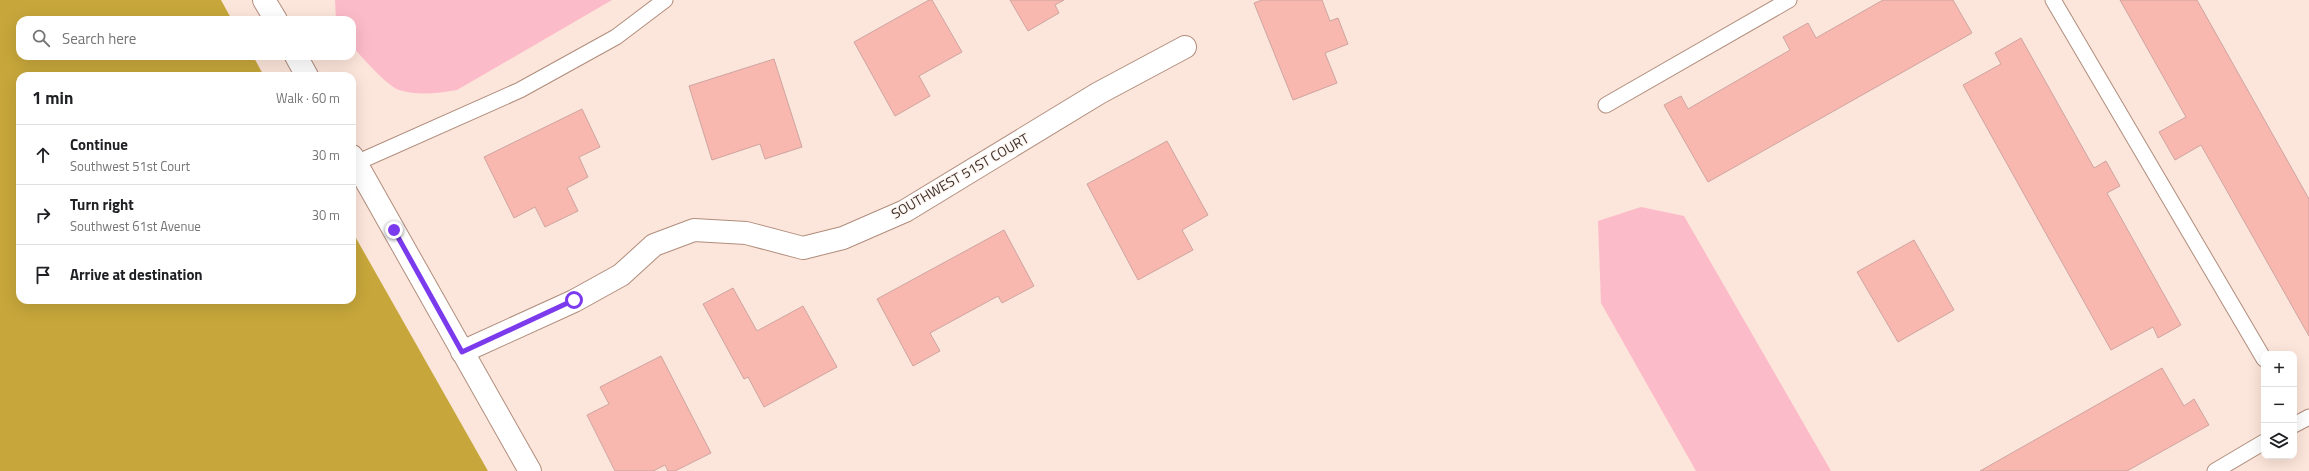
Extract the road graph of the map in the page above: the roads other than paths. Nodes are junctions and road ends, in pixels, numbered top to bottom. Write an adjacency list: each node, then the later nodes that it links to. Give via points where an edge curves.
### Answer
1 (264, 0): 5 (street)
2 (665, 0): 10 (lane, via 616,37 520,90)
3 (1789, 0): 9 (lane)
4 (2053, 0): 13 (lane)
5 (274, 16)
6 (1185, 47): 12 (street, SOUTHWEST 51ST COURT, via 1099,93 905,210 843,238 803,248 746,233 694,230 654,245 621,275 574,300)
7 (298, 60): 8 (street)
8 (305, 72)
9 (1606, 105)
10 (356, 158)
11 (356, 163): 12 (street)
12 (462, 352): 15 (street)
13 (2261, 354)
14 (2261, 444): 16 (lane)
15 (530, 471)
16 (2215, 471)

